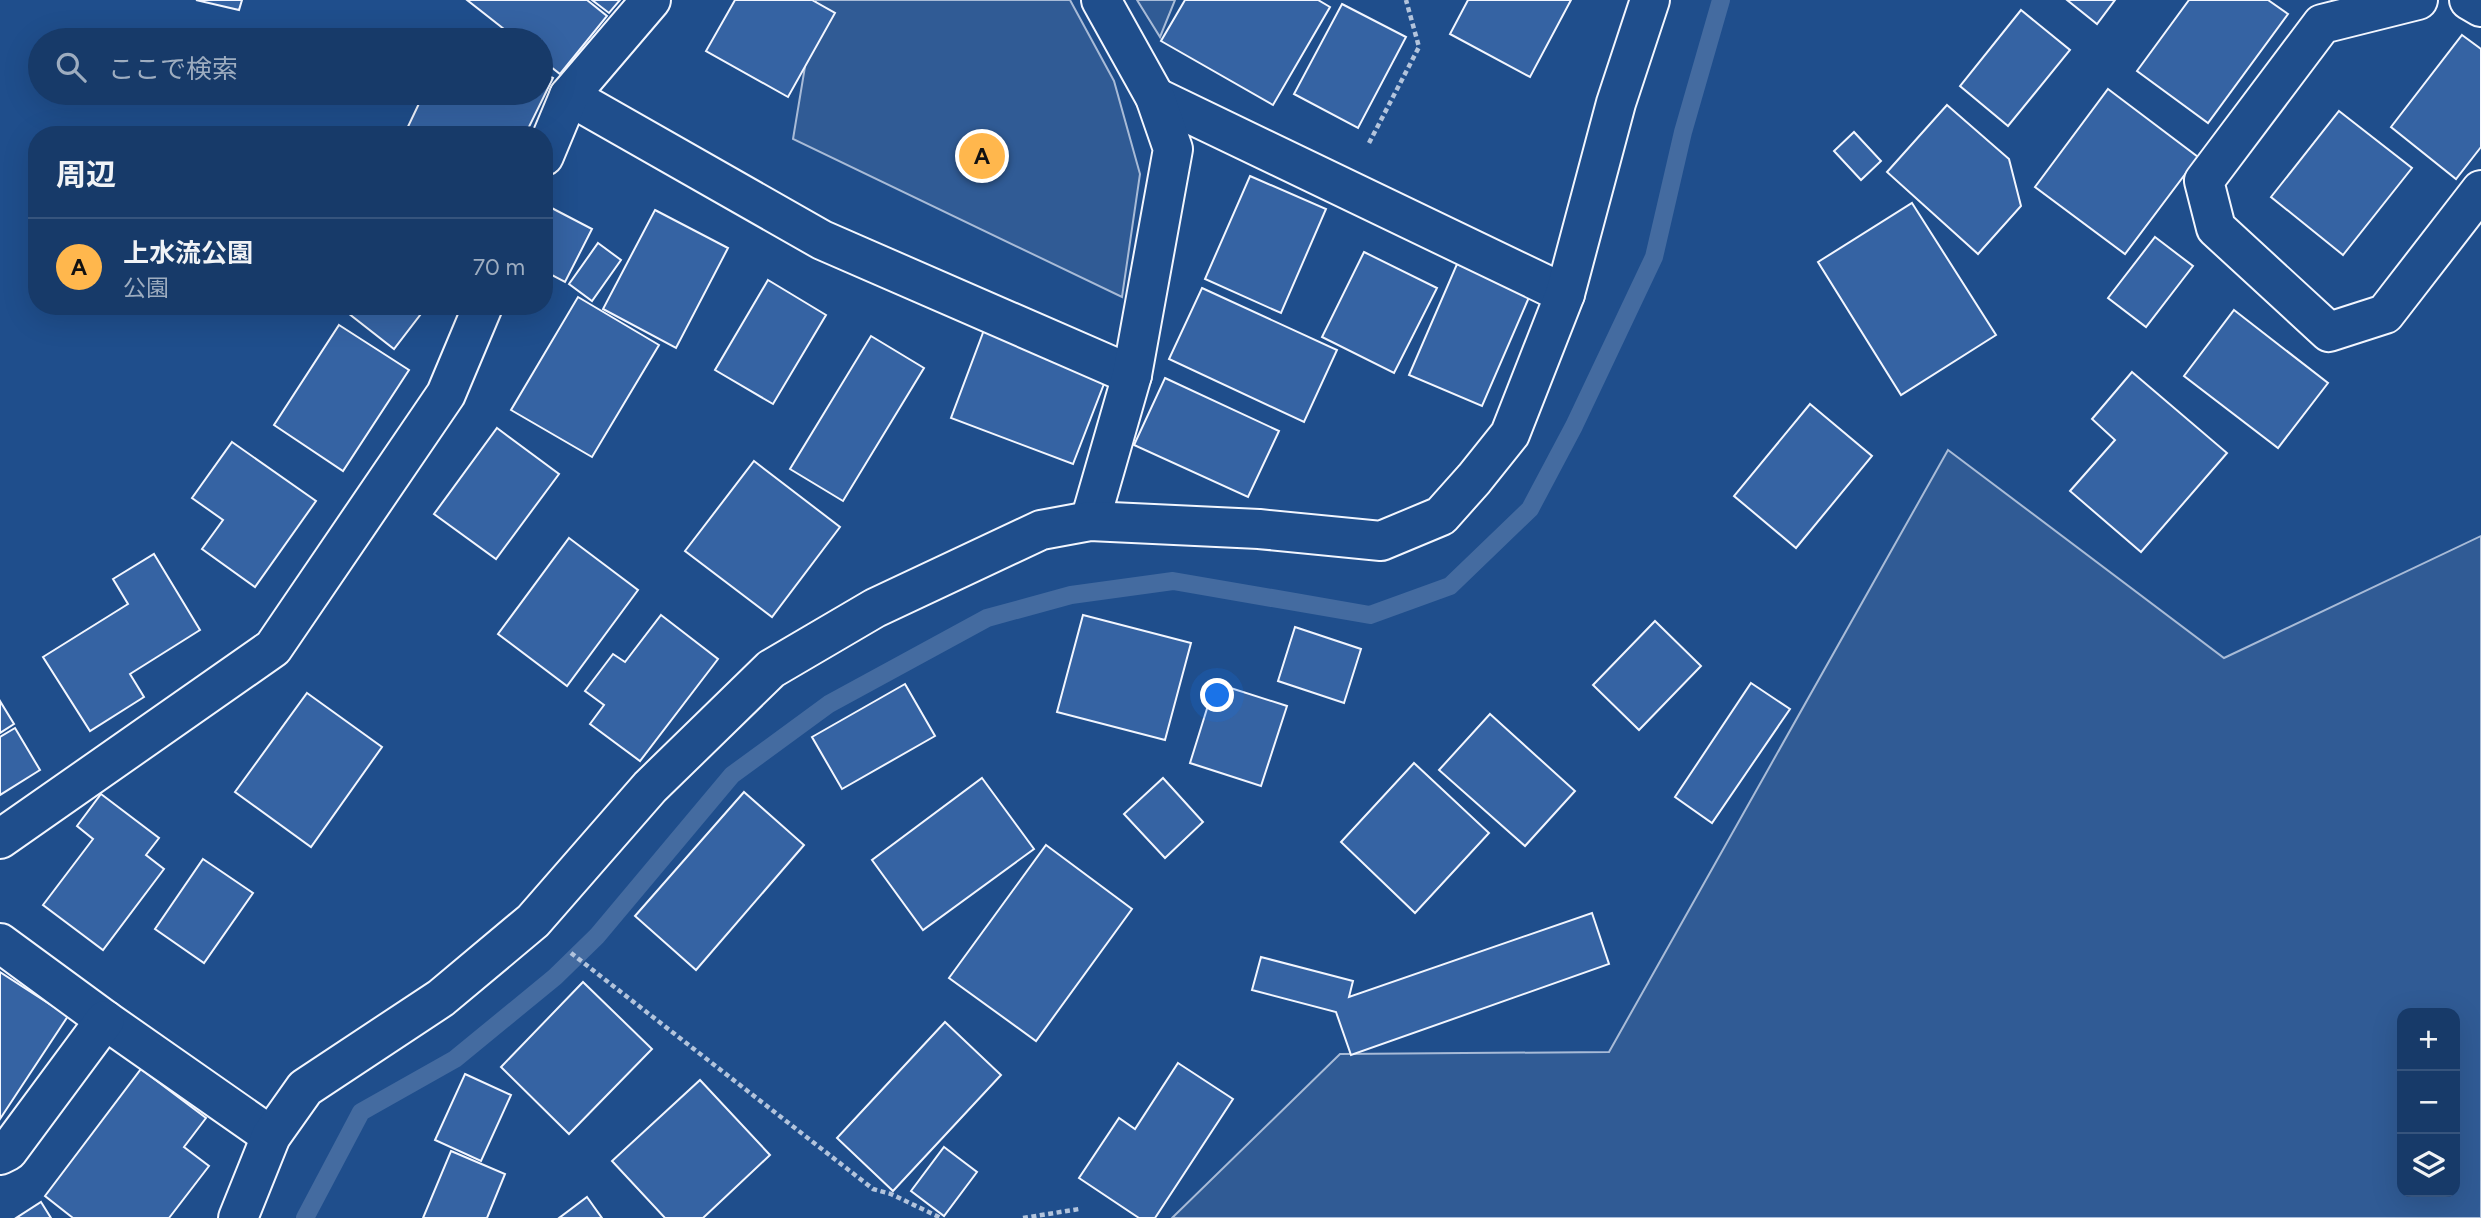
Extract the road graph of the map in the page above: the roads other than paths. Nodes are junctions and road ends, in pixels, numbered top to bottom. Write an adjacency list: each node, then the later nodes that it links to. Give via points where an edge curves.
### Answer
1 (651, 0): 7 (street)
2 (1101, 0): 8 (street)
3 (1650, 0): 11 (street, via 1616,103)
4 (2418, 0): 10 (street, via 2322,24 2204,181 2216,228 2329,332 2385,314)
5 (2469, 0): 6 (street)
6 (2481, 7)
7 (569, 96): 9 (street); 13 (street, via 822,240)
8 (1155, 97): 11 (street); 13 (street, via 1173,149)
9 (553, 134)
10 (2481, 190)
11 (1565, 294): 14 (street, via 1510,434 1441,516 1381,541 1259,529)
12 (479, 315): 15 (street, via 446,394 273,648)
13 (1132, 375): 14 (street)
14 (1090, 521): 18 (street, via 1041,530 875,608 771,669 650,787 533,921 441,998 305,1088)
15 (0, 839)
16 (0, 943): 17 (street)
17 (105, 1020): 18 (street); 19 (street, via 8,1151)
18 (271, 1136): 20 (street)
19 (0, 1155)
20 (238, 1218)

